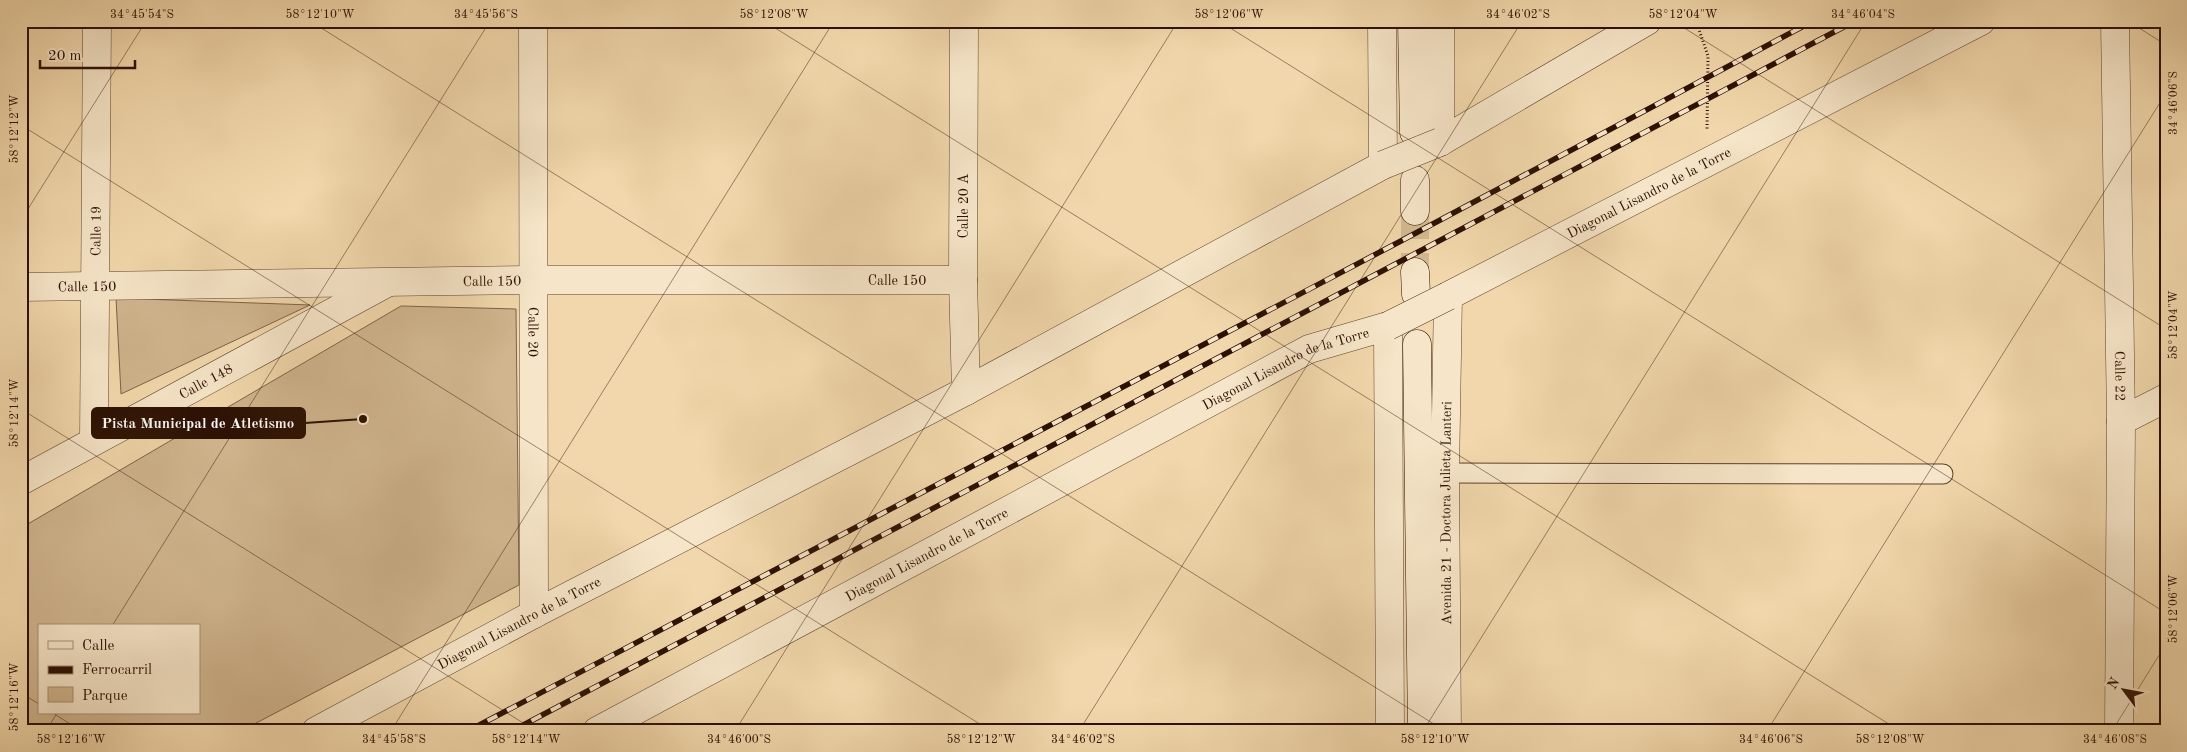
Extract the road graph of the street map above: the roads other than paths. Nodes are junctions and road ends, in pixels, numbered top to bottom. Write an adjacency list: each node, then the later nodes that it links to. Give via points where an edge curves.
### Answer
1 (97, 21): 18 (street, Calle 19)
2 (533, 21): 15 (street, Calle 20)
3 (964, 21): 16 (street, Calle 20 A)
4 (1382, 21): 12 (street)
5 (1412, 21): 10 (street)
6 (1440, 21): 11 (street)
7 (1647, 21): 11 (street, Diagonal Lisandro de la Torre)
8 (1982, 21): 20 (street, Diagonal Lisandro de la Torre)
9 (2115, 21): 25 (street, Calle 22)
10 (1414, 132)
11 (1440, 142): 12 (street, Diagonal Lisandro de la Torre, bridge)
12 (1383, 166): 23 (street, Diagonal Lisandro de la Torre)
13 (1414, 180): 14 (street)
14 (1415, 211)
15 (535, 280): 16 (street, Calle 150); 17 (street, Calle 150); 30 (street, Calle 20)
16 (963, 280): 23 (street, Calle 20 A)
17 (389, 281): 18 (street, Calle 150); 26 (street, Calle 148)
18 (96, 286): 19 (street, Calle 150); 26 (street, Calle 19)
19 (21, 288)
20 (1448, 296): 21 (street, Diagonal Lisandro de la Torre, bridge); 27 (street, Avenida 21 - Doctora Julieta Lanteri)
21 (1388, 326): 32 (street, Diagonal Lisandro de la Torre, via 1309,349); 33 (street)
22 (1417, 344): 34 (street, Avenida 21 - Doctora Julieta Lanteri)
23 (966, 391): 30 (street, Diagonal Lisandro de la Torre)
24 (2166, 398): 25 (street)
25 (2121, 421): 36 (street, Calle 22)
26 (94, 440): 29 (street, Calle 148)
27 (1445, 473): 28 (lane); 35 (street, Avenida 21 - Doctora Julieta Lanteri)
28 (1943, 474)
29 (21, 481)
30 (534, 614): 31 (street, Diagonal Lisandro de la Torre)
31 (316, 731)
32 (597, 731)
33 (1390, 731)
34 (1422, 731)
35 (1447, 731)
36 (2119, 731)

